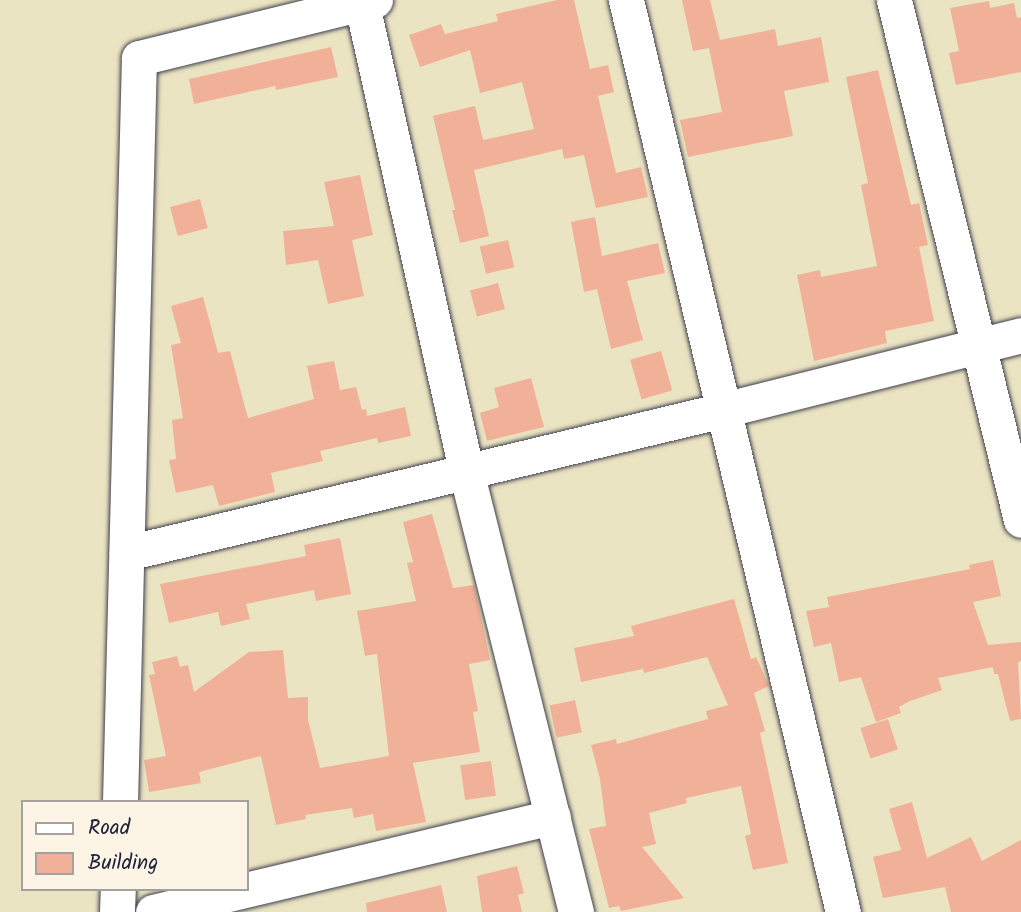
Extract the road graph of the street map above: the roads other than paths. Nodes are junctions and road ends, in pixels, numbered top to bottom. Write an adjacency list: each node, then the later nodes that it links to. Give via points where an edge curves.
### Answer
1 (626, 0): 6 (street)
2 (894, 0): 5 (street)
3 (366, 1): 7 (street); 9 (street, via 139,58)
4 (1021, 335): 5 (street)
5 (978, 346): 6 (street); 8 (street)
6 (723, 410): 7 (street); 18 (street)
7 (466, 471): 9 (street); 11 (street)
8 (1021, 520)
9 (127, 553): 10 (street)
10 (120, 800)
11 (553, 817): 12 (street); 17 (street)
12 (248, 889)
13 (118, 891): 15 (street)
14 (241, 891): 16 (street)
15 (117, 912)
16 (153, 912)
17 (576, 912)
18 (843, 912)

